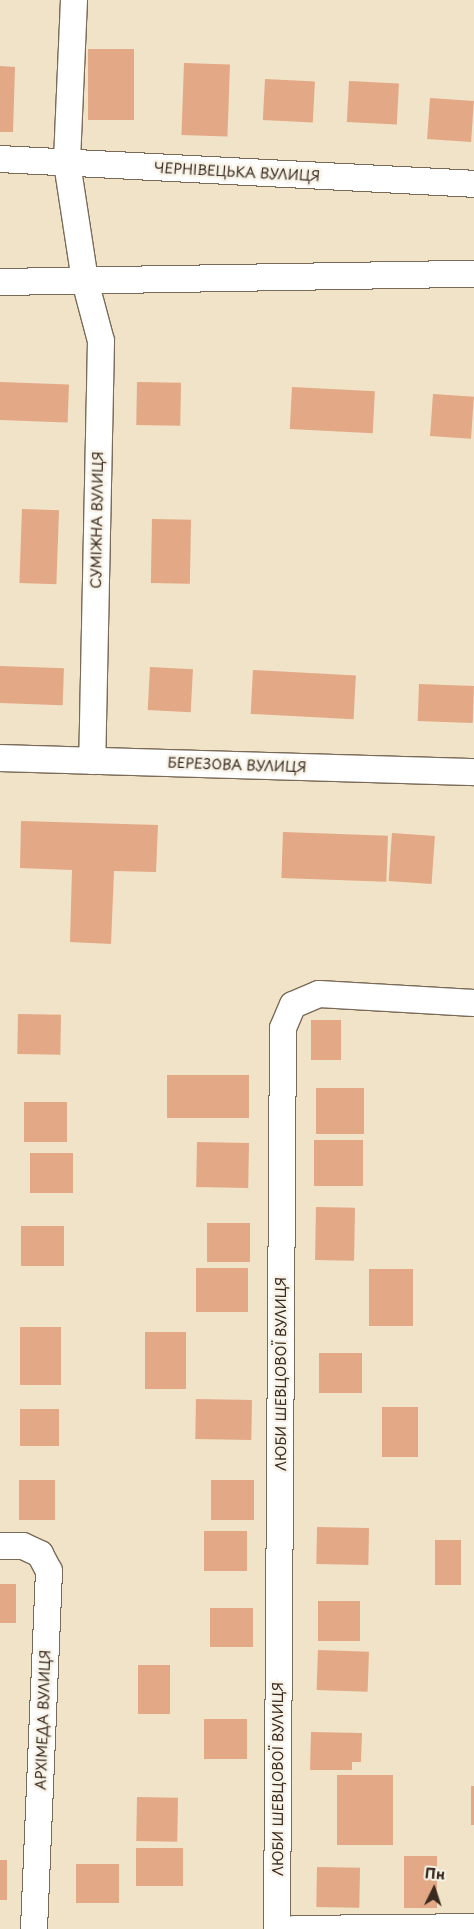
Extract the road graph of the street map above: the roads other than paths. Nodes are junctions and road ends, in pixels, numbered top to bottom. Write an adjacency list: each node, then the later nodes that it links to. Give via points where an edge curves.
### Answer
1 (74, 0): 3 (street, СУМІЖНА ВУЛИЦЯ)
2 (0, 159): 3 (street, ЧЕРНІВЕЦЬКА ВУЛИЦЯ)
3 (67, 163): 4 (street, ЧЕРНІВЕЦЬКА ВУЛИЦЯ); 6 (street, СУМІЖНА ВУЛИЦЯ)
4 (474, 184)
5 (474, 274): 6 (street)
6 (85, 281): 7 (street); 9 (street, СУМІЖНА ВУЛИЦЯ, via 101,341)
7 (0, 282)
8 (0, 758): 9 (street, БЕРЕЗОВА ВУЛИЦЯ)
9 (92, 761): 10 (street, БЕРЕЗОВА ВУЛИЦЯ)
10 (474, 772)
11 (474, 1003): 15 (street, ЛЮБИ ШЕВЦОВОЇ ВУЛИЦЯ, via 319,994 293,1005 283,1028)
12 (0, 1546): 14 (street, АРХІМЕДА ВУЛИЦЯ, via 22,1546 40,1554 49,1571)
13 (474, 1927): 16 (street)
14 (34, 1929)
15 (277, 1929)
16 (294, 1929)

